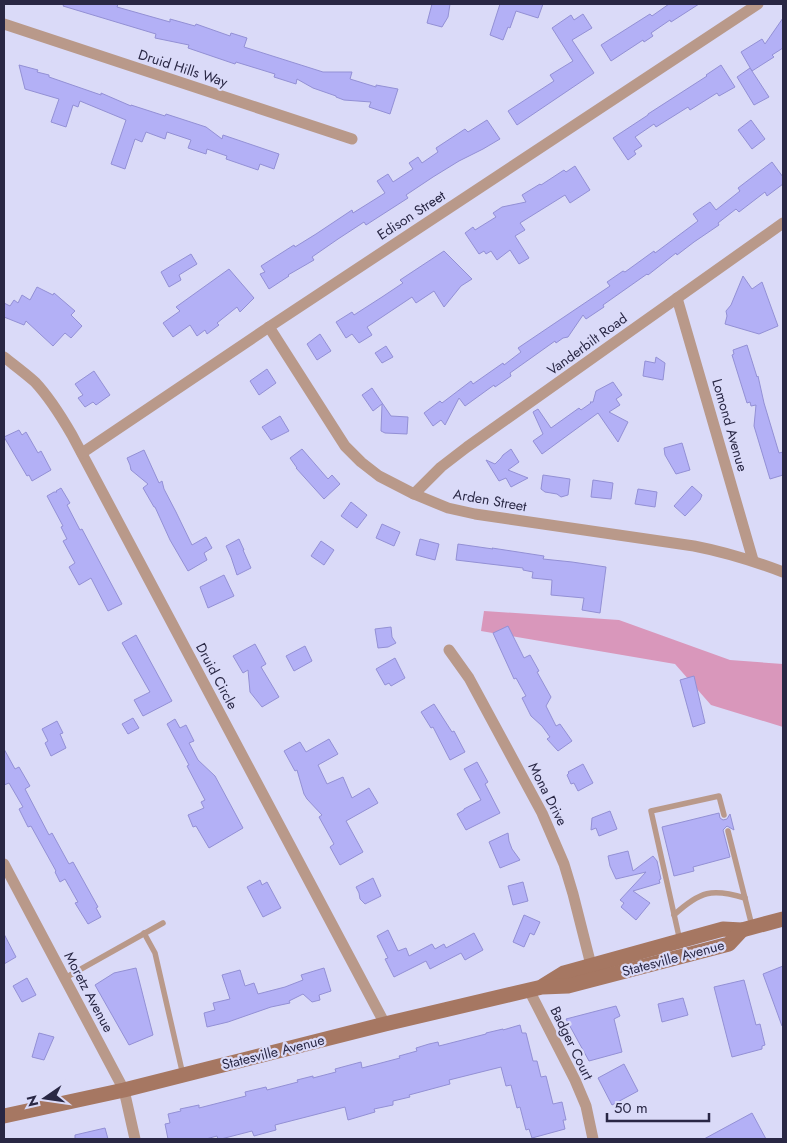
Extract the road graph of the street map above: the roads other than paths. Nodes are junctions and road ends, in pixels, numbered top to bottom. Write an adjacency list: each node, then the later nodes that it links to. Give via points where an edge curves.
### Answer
1 (758, 4): 6 (street, Edison Street)
2 (4, 24): 3 (street, Druid Hills Way)
3 (352, 140)
4 (783, 223): 5 (street, Vanderbilt Road)
5 (677, 298): 9 (street, Vanderbilt Road, via 467,447); 10 (street, Lomond Avenue)
6 (269, 328): 8 (street, Edison Street); 9 (street, Arden Street, via 345,446 379,476)
7 (4, 357): 8 (street, Druid Circle, via 38,386 56,408)
8 (82, 453): 26 (street, Druid Circle)
9 (414, 494): 10 (street, Arden Street, via 448,508 475,514 694,546)
10 (753, 560): 11 (street, Arden Street)
11 (783, 572)
12 (448, 650): 23 (street, Mona Drive, via 469,678 542,813 564,864)
13 (724, 815): 17 (lane, via 719,796 651,811)
14 (728, 831): 16 (lane)
15 (4, 864): 24 (street, Moretz Avenue)
16 (745, 898): 17 (lane, via 728,893 705,893); 20 (lane)
17 (674, 915): 22 (lane)
18 (783, 919): 20 (main road, Statesville Avenue)
19 (163, 923): 21 (lane)
20 (747, 929): 22 (main road, Statesville Avenue, via 723,929); 25 (main road, Statesville Avenue, via 728,944 568,986)
21 (144, 933): 24 (lane); 27 (lane, via 155,953)
22 (680, 940): 23 (main road, Statesville Avenue)
23 (591, 965): 25 (main road, Statesville Avenue, via 564,973)
24 (64, 978): 28 (street, Moretz Avenue)
25 (535, 988): 26 (main road, Statesville Avenue); 31 (street, Badger Court, via 586,1106)
26 (385, 1024): 27 (main road, Statesville Avenue)
27 (183, 1075): 28 (main road, Statesville Avenue)
28 (124, 1090): 29 (main road, Statesville Avenue); 30 (street, Moretz Avenue)
29 (4, 1116)
30 (135, 1139)
31 (593, 1139)

